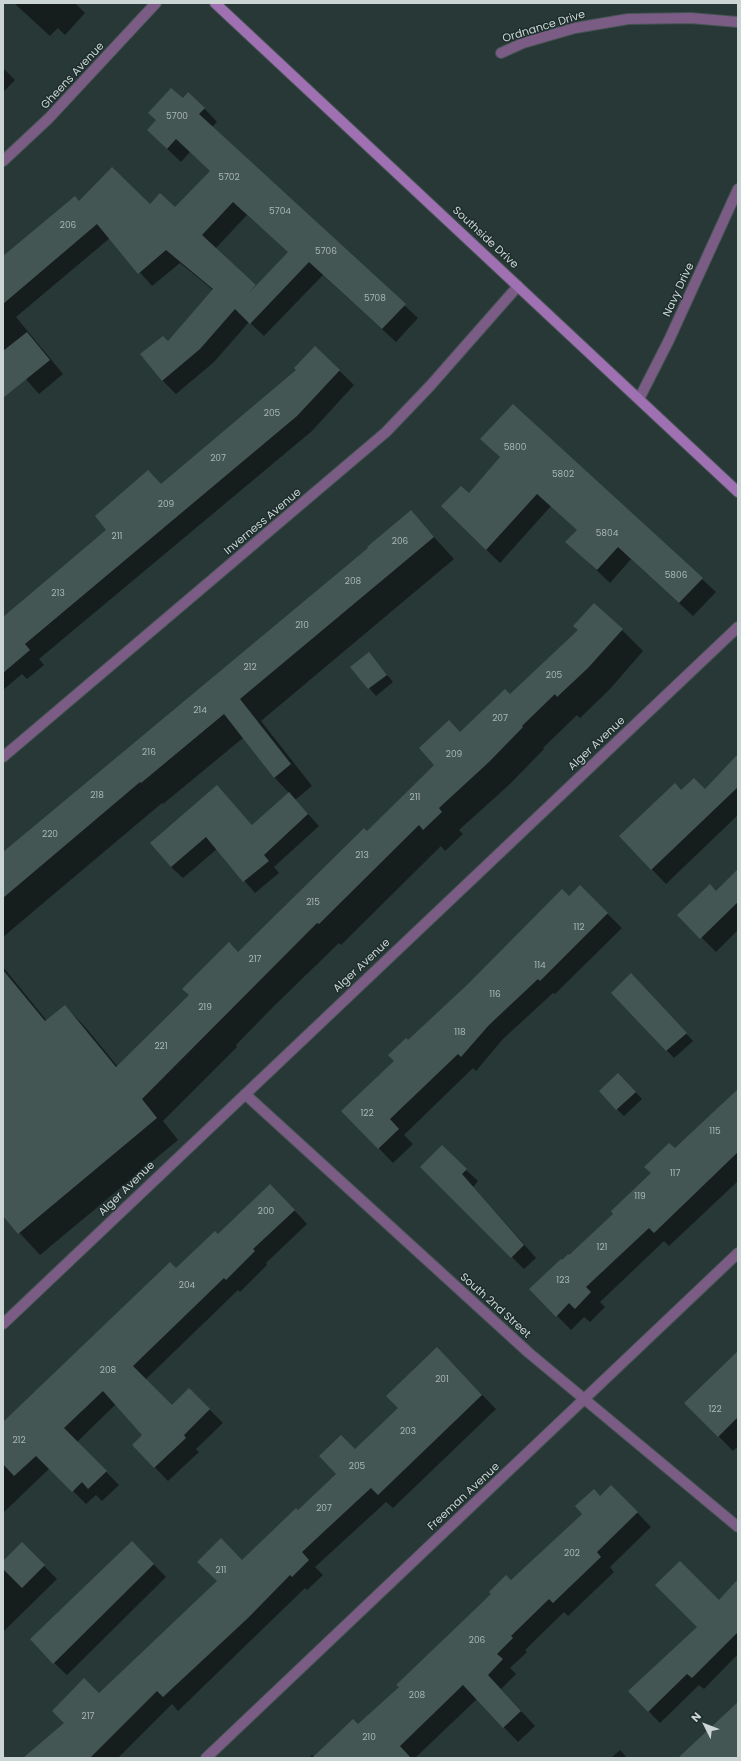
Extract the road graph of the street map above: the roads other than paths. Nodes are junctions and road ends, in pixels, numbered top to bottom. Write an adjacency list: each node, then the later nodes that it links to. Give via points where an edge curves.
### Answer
1 (156, 3): 5 (street, Gheens Avenue, via 49,118)
2 (215, 3): 7 (main road, Southside Drive)
3 (738, 22): 4 (street, Ordnance Drive, via 690,18 628,19 575,28)
4 (501, 53)
5 (3, 161)
6 (738, 190): 8 (street, Navy Drive, via 669,340)
7 (518, 286): 8 (main road, Southside Drive); 11 (street, Inverness Avenue, via 386,432)
8 (639, 398): 9 (main road, Southside Drive)
9 (738, 492)
10 (738, 627): 12 (street, Alger Avenue)
11 (3, 757)
12 (245, 1094): 14 (street, Alger Avenue); 15 (street, South 2nd Street, via 528,1353)
13 (738, 1253): 15 (street, Freeman Avenue)
14 (3, 1324)
15 (584, 1399): 16 (street, South 2nd Street); 17 (street, Freeman Avenue)
16 (738, 1527)
17 (206, 1758)

